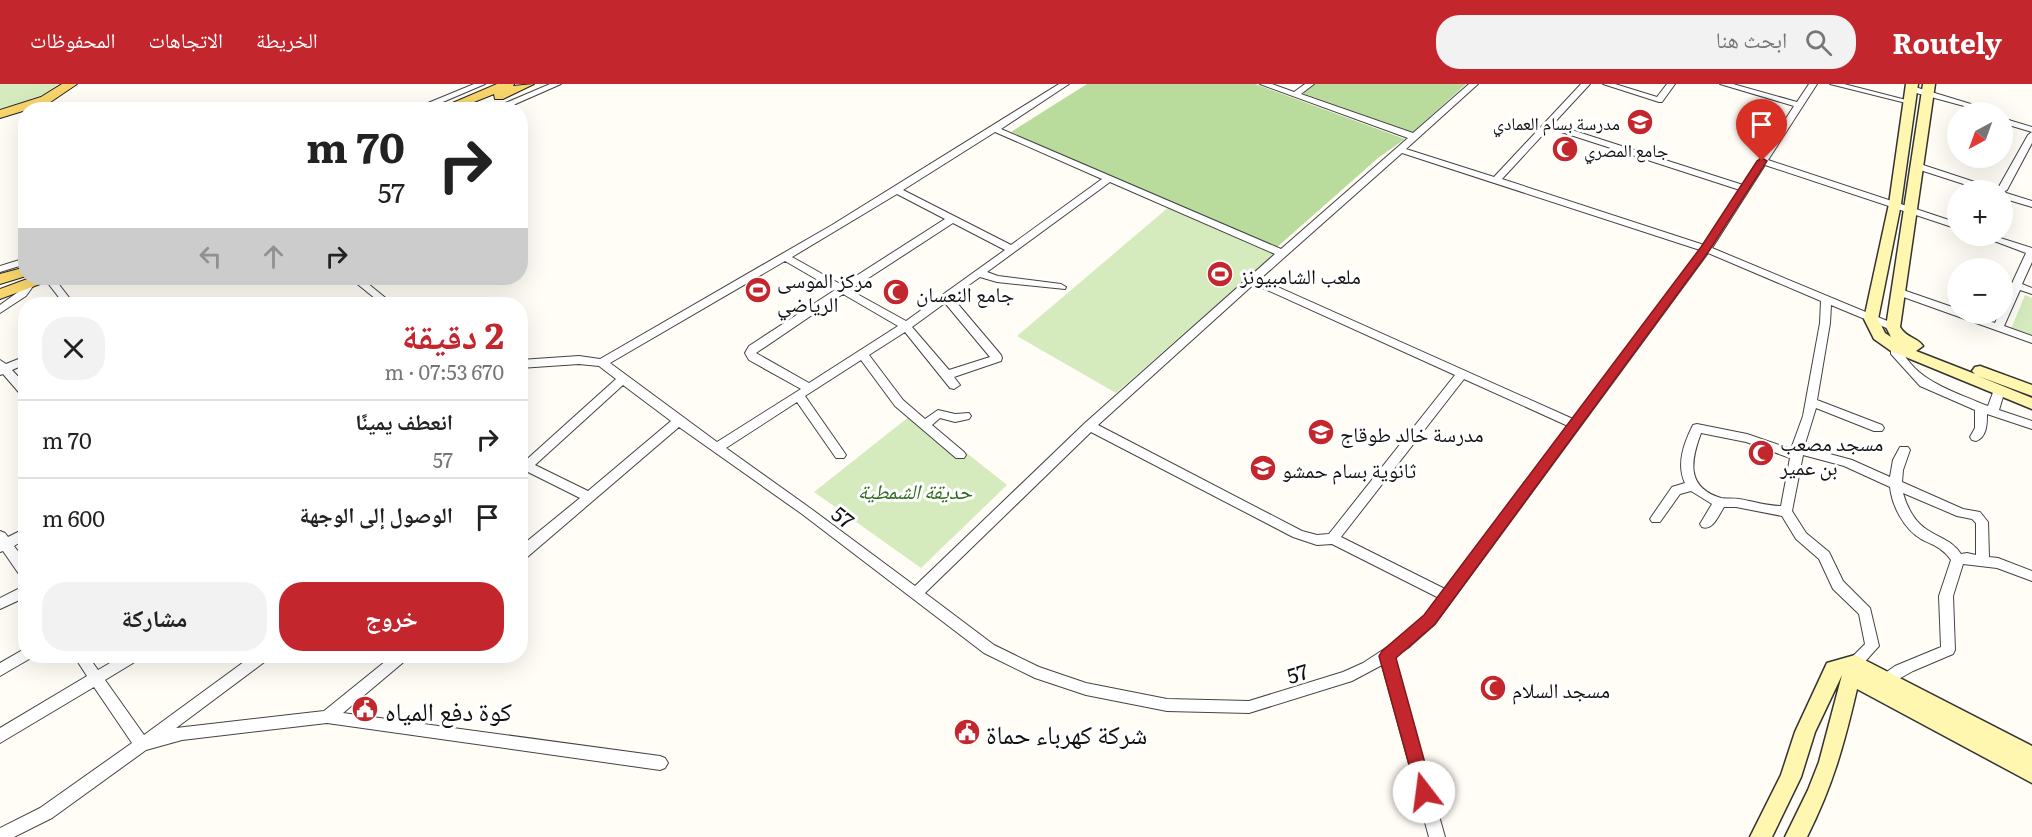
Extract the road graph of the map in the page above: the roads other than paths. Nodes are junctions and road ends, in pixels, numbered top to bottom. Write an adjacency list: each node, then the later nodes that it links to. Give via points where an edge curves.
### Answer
1 (77, 84): 17 (main road)
2 (451, 84): 21 (street)
3 (508, 84): 16 (main road)
4 (528, 84): 26 (main road)
5 (557, 84): 27 (street)
6 (1065, 84): 39 (street)
7 (1264, 84): 20 (street)
8 (1310, 84): 20 (street)
9 (1474, 84): 42 (street)
10 (1586, 84): 38 (street)
11 (1607, 84): 12 (street, via 1659,100)
12 (1671, 84)
13 (1724, 84): 30 (street)
14 (1813, 84): 30 (street, 57)
15 (1834, 84): 19 (street)
16 (481, 86): 21 (main road)
17 (66, 88): 22 (main road); 23 (main road)
18 (1927, 91): 19 (street); 28 (street); 29 (street); 45 (main road)
19 (1911, 92): 53 (main road)
20 (1296, 94): 42 (street)
21 (467, 95): 24 (street); 25 (main road)
22 (37, 102)
23 (42, 102)
24 (443, 102)
25 (455, 102)
26 (484, 102)
27 (513, 102)
28 (1953, 102)
29 (1962, 102)
30 (1799, 105): 44 (street, 57)
31 (18, 109): 32 (main road)
32 (0, 114)
33 (18, 116): 37 (main road)
34 (2013, 119): 36 (street)
35 (2013, 124): 40 (street)
36 (2032, 124)
37 (0, 125)
38 (1548, 125): 49 (street); 50 (street)
39 (995, 129): 46 (street); 51 (street)
40 (2032, 130)
41 (2032, 135): 48 (street)
42 (1415, 137): 43 (street)
43 (1402, 150): 49 (street); 65 (street)
44 (1762, 161): 50 (street, 57); 53 (street)
45 (1917, 166): 47 (street); 55 (main road)
46 (1108, 179): 62 (street); 65 (street)
47 (1960, 180)
48 (2009, 180)
49 (1496, 182): 63 (street)
50 (1744, 188): 63 (street, 57)
51 (898, 191): 57 (street); 66 (street)
52 (2013, 197): 54 (street)
53 (1895, 201): 55 (street); 89 (main road)
54 (2032, 204)
55 (1912, 206): 56 (street); 58 (street); 81 (main road)
56 (1947, 215)
57 (952, 219): 62 (street); 79 (street)
58 (1947, 221)
59 (2013, 237): 60 (street)
60 (2032, 243)
61 (2013, 245): 64 (street)
62 (1011, 249): 69 (street)
63 (1706, 249): 86 (street); 113 (street, 57)
64 (2032, 251): 77 (street)
65 (1281, 253): 72 (street)
66 (787, 258): 79 (street); 99 (street)
67 (18, 263): 68 (street)
68 (0, 269)
69 (979, 273): 78 (street); 85 (street)
70 (18, 278): 71 (main road)
71 (0, 279)
72 (1252, 279): 101 (street); 116 (street)
73 (18, 285): 82 (main road)
74 (28, 285): 87 (street, via 22,294)
75 (54, 285): 83 (street)
76 (365, 285): 84 (street)
77 (2017, 286): 80 (street); 93 (street)
78 (1061, 287)
79 (844, 290): 91 (street); 104 (street, via 750,353)
80 (2032, 291)
81 (1899, 292): 88 (street); 92 (main road)
82 (0, 294)
83 (64, 297)
84 (379, 297)
85 (946, 297): 91 (street); 91 (street, via 997,358 951,380)
86 (1826, 300): 89 (street); 108 (street)
87 (0, 309)
88 (1947, 309)
89 (1871, 319): 92 (street); 95 (main road, via 1880,336)
90 (1989, 324): 93 (street)
91 (906, 326): 96 (street)
92 (1893, 327): 106 (main road, via 1904,341)
93 (1998, 327): 94 (street)
94 (2032, 340)
95 (1896, 348): 105 (main road); 110 (street, via 1896,354 1924,383)
96 (863, 354): 104 (street); 114 (street, via 899,403)
97 (18, 362): 100 (street)
98 (528, 363): 99 (street, via 579,360)
99 (602, 363): 102 (street, 57)
100 (2, 368): 103 (street)
101 (1462, 373): 113 (street); 134 (street)
102 (623, 379): 112 (street, 57); 124 (street)
103 (18, 385)
104 (810, 389): 107 (street)
105 (1999, 390): 109 (main road); 110 (street)
106 (2032, 391)
107 (799, 396): 119 (street); 122 (street)
108 (1812, 402): 117 (street); 121 (street)
109 (2032, 404)
110 (1987, 409): 115 (street); 118 (street)
111 (965, 416): 114 (street, via 938,414)
112 (679, 421): 119 (street, 57); 128 (street)
113 (1577, 424): 143 (street, 57)
114 (925, 425): 123 (street)
115 (2032, 425)
116 (1089, 426): 134 (street, via 1298,534 1317,540); 142 (street)
117 (1878, 428)
118 (1976, 437)
119 (717, 448): 142 (street, 57)
120 (1904, 450): 126 (street)
121 (1796, 453): 126 (street, via 1848,464); 127 (street, via 1698,424 1686,454); 130 (street)
122 (840, 455)
123 (960, 455)
124 (528, 462)
125 (528, 467): 128 (street)
126 (1897, 484): 137 (street, via 1906,516 1919,531 1948,546); 138 (street, via 1961,513 1976,514 1982,522)
127 (1693, 486): 129 (street); 131 (street, via 1676,490)
128 (589, 497): 136 (street)
129 (1720, 503): 130 (street, via 1730,501); 132 (street)
130 (1786, 511): 151 (street, via 1801,536 1824,556 1838,585 1865,612 1872,646)
131 (1656, 519)
132 (1706, 524)
133 (18, 536): 135 (street)
134 (1333, 539): 143 (street)
135 (2, 542): 139 (street)
136 (528, 548)
137 (1958, 560): 138 (street); 154 (street, via 1946,596 1948,650 1897,670)
138 (1983, 562): 140 (street, via 1998,563)
139 (18, 563)
140 (2032, 576)
141 (18, 594): 144 (street)
142 (915, 595): 145 (street, 57, via 989,649 1035,672 1086,689 1167,705 1249,707 1347,677)
143 (1447, 596): 145 (street, 57, via 1417,632)
144 (0, 604)
145 (1387, 656): 162 (street)
146 (18, 659): 152 (street)
147 (86, 663): 153 (street)
148 (121, 663): 153 (street)
149 (253, 663): 157 (street)
150 (393, 663): 155 (street)
151 (1853, 669): 154 (main road); 160 (main road); 163 (main road, via 1834,669 1805,732 1791,777); 164 (main road, via 1829,762)
152 (0, 670)
153 (96, 678): 156 (street); 157 (street)
154 (1886, 680): 158 (main road)
155 (327, 717): 157 (street, via 182,733); 159 (street)
156 (0, 736)
157 (142, 745): 161 (street, via 46,813)
158 (2032, 756)
159 (660, 763)
160 (2032, 773)
161 (0, 836)
162 (1437, 837)
163 (1761, 837)
164 (1796, 837)

